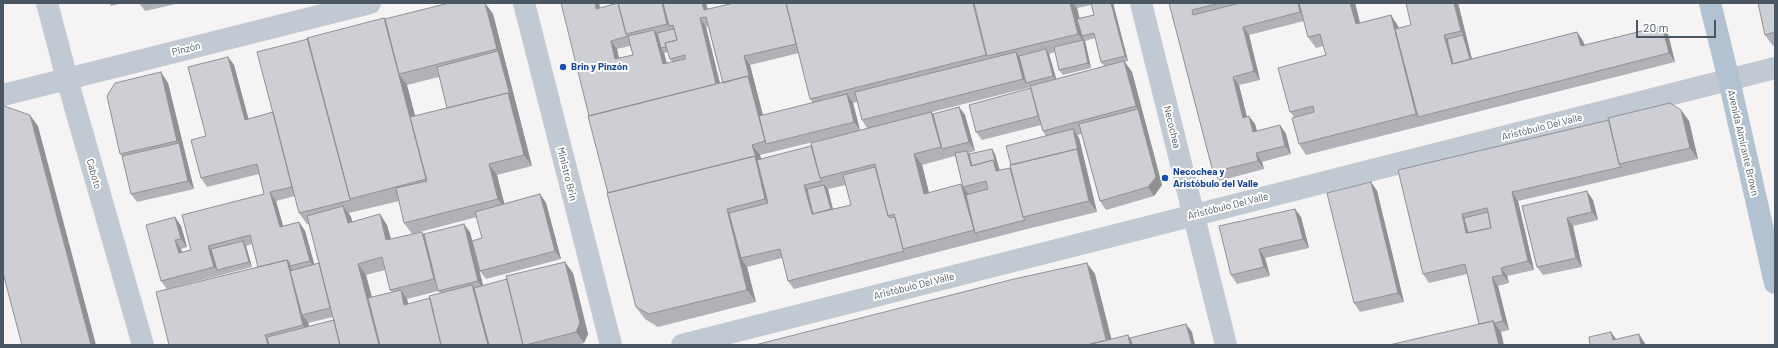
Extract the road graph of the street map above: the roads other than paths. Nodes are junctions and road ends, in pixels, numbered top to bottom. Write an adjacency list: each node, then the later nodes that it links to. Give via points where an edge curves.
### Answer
1 (47, 3): 7 (street, Caboto)
2 (370, 3): 7 (street, Pinzón)
3 (524, 3): 13 (street, Ministro Brin)
4 (1141, 3): 10 (street, Necochea)
5 (1710, 3): 8 (main road, Avenida Almirante Brown)
6 (1775, 68): 8 (street, Aristóbulo Del Valle)
7 (67, 79): 9 (street, Pinzón); 12 (street, Caboto)
8 (1729, 80): 10 (street, Aristóbulo Del Valle); 11 (main road, Avenida Almirante Brown)
9 (3, 94)
10 (1193, 215): 14 (street, Aristóbulo Del Valle); 15 (street, Necochea)
11 (1775, 283)
12 (143, 345)
13 (611, 345)
14 (682, 345)
15 (1226, 345)

